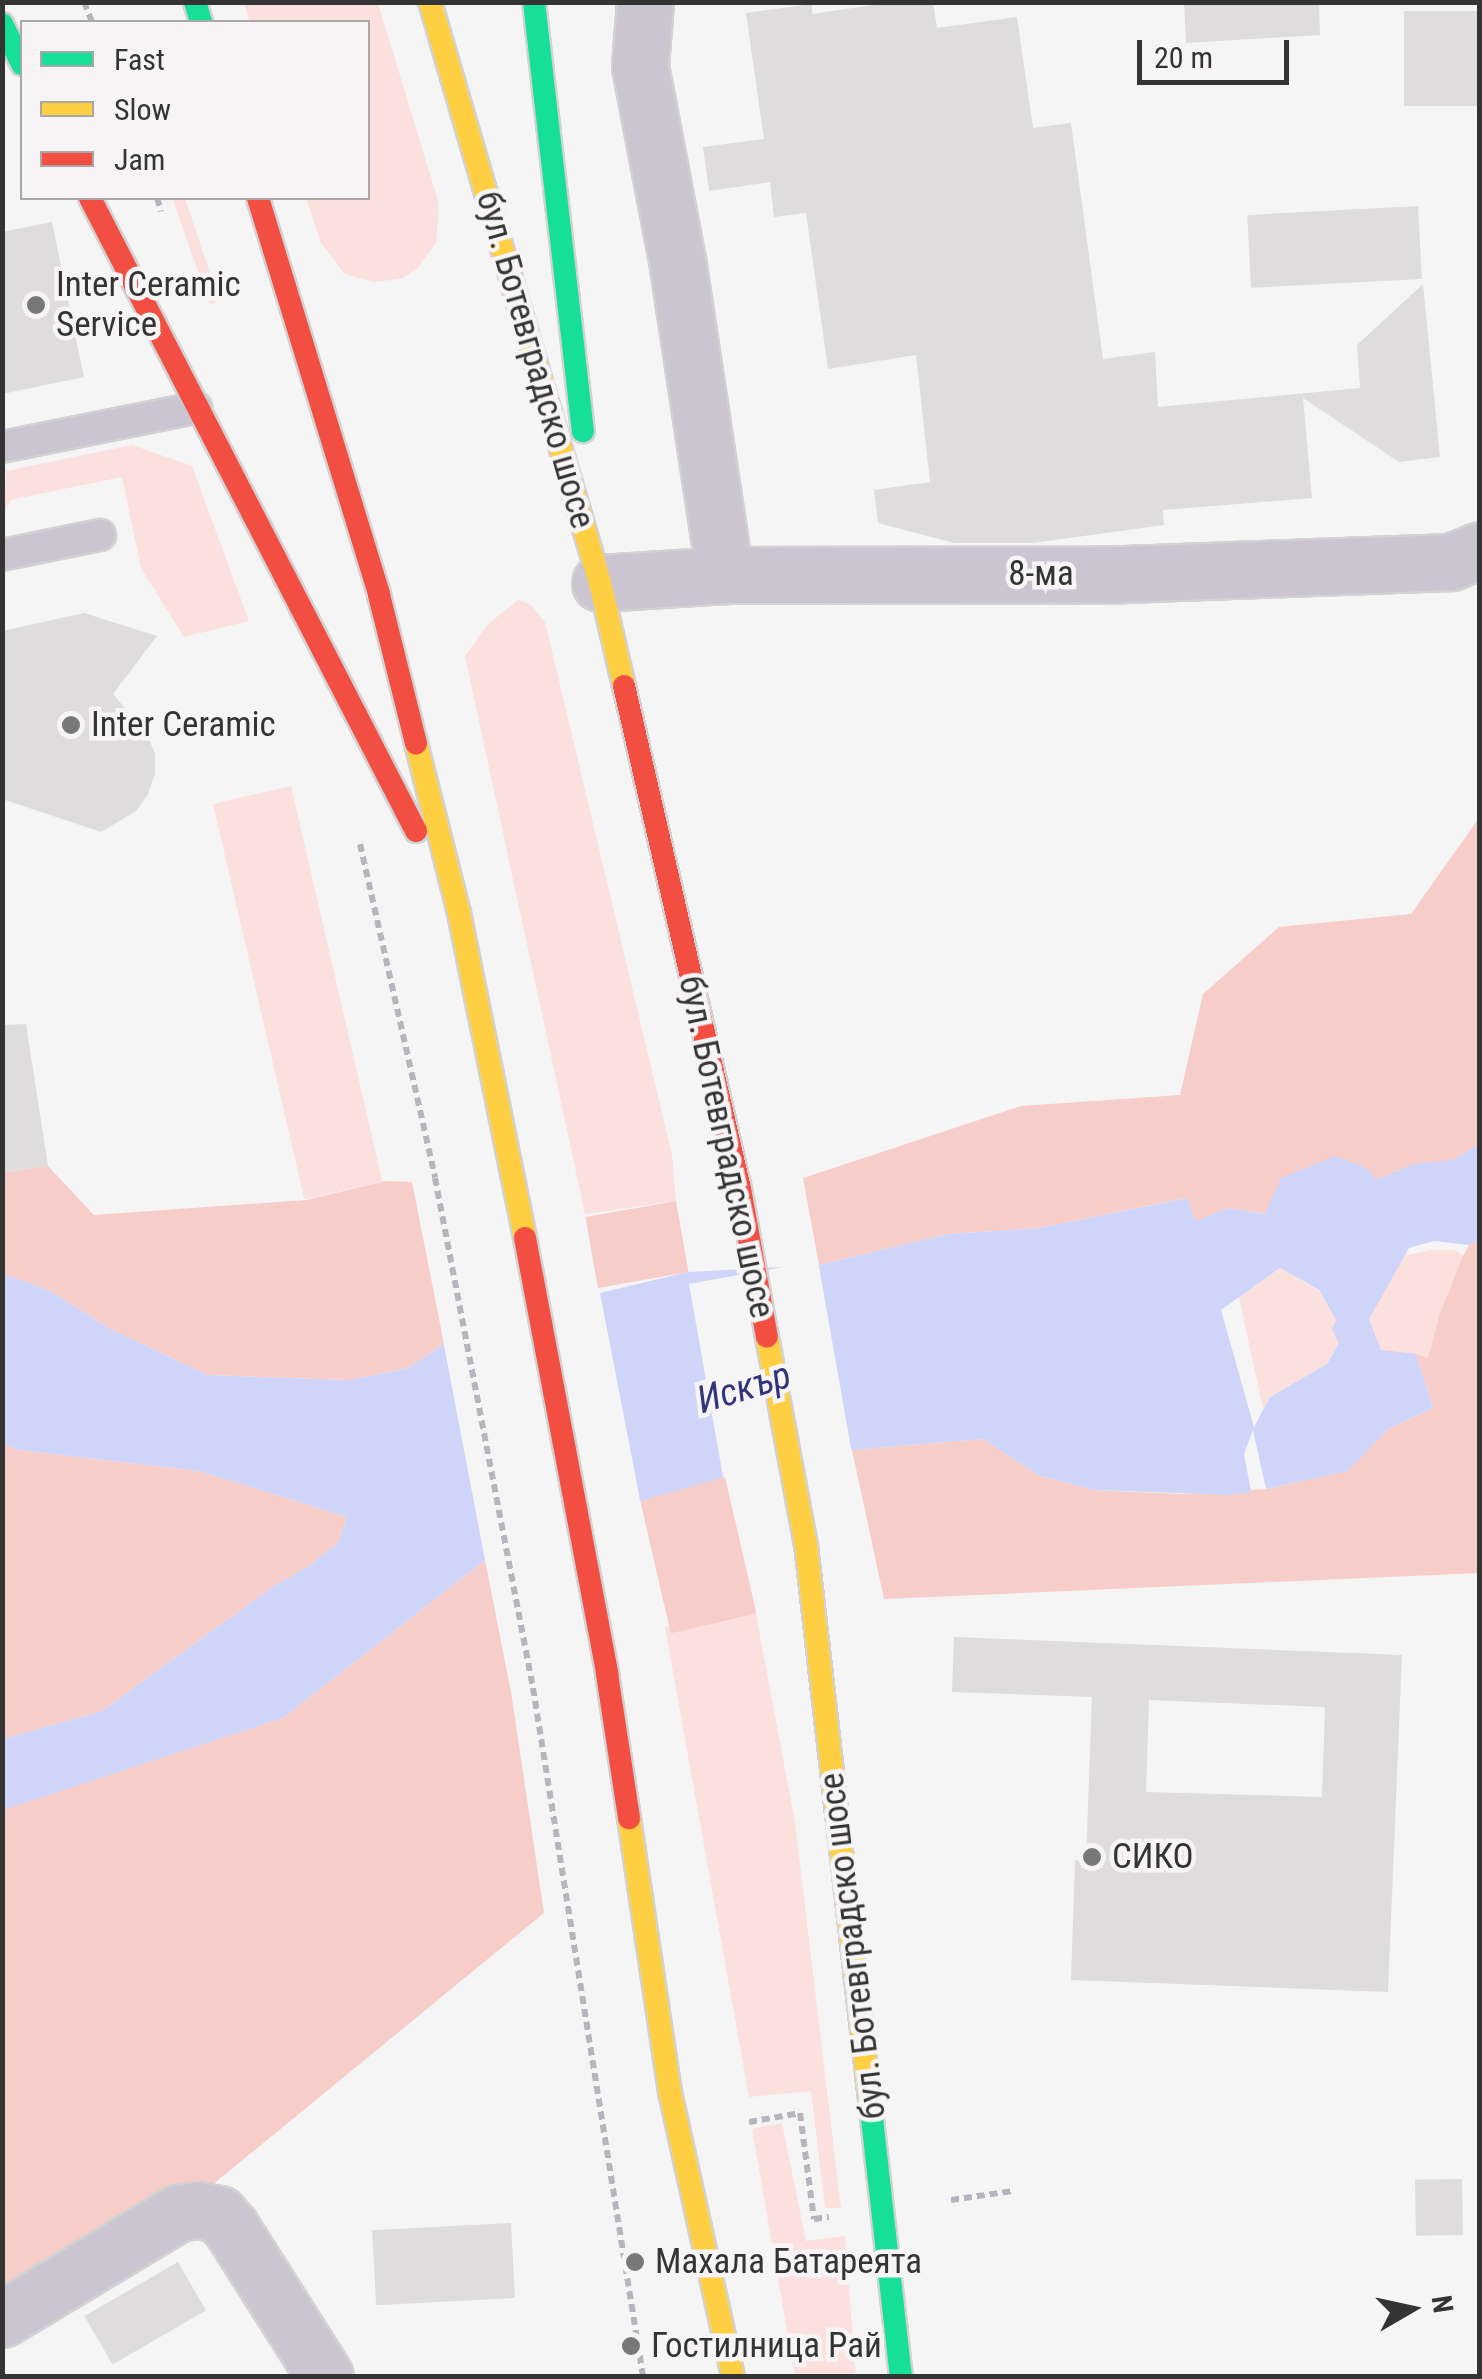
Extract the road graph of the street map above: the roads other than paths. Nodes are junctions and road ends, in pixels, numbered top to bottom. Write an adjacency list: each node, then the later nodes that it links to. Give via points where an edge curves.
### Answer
1 (430, 2): 14 (main road, бул. Ботевградско шосе)
2 (534, 2): 14 (main road)
3 (645, 2): 13 (street, via 640,66)
4 (2, 24): 5 (main road)
5 (20, 60)
6 (91, 200): 8 (main road)
7 (259, 200): 15 (main road, via 379,596)
8 (196, 408): 9 (lane); 15 (main road)
9 (2, 447)
10 (100, 535): 12 (lane)
11 (1480, 550): 13 (street, 8-ма, via 1451,562 1124,574)
12 (2, 555)
13 (725, 575): 14 (street, 8-ма)
14 (600, 583): 19 (main road, бул. Ботевградско шосе, via 740,1190 806,1545)
15 (458, 913): 18 (main road, via 606,1674 670,2092)
16 (2, 2319): 17 (street, via 178,2213 198,2210 219,2214 232,2228)
17 (325, 2376)
18 (733, 2376)
19 (901, 2376)

